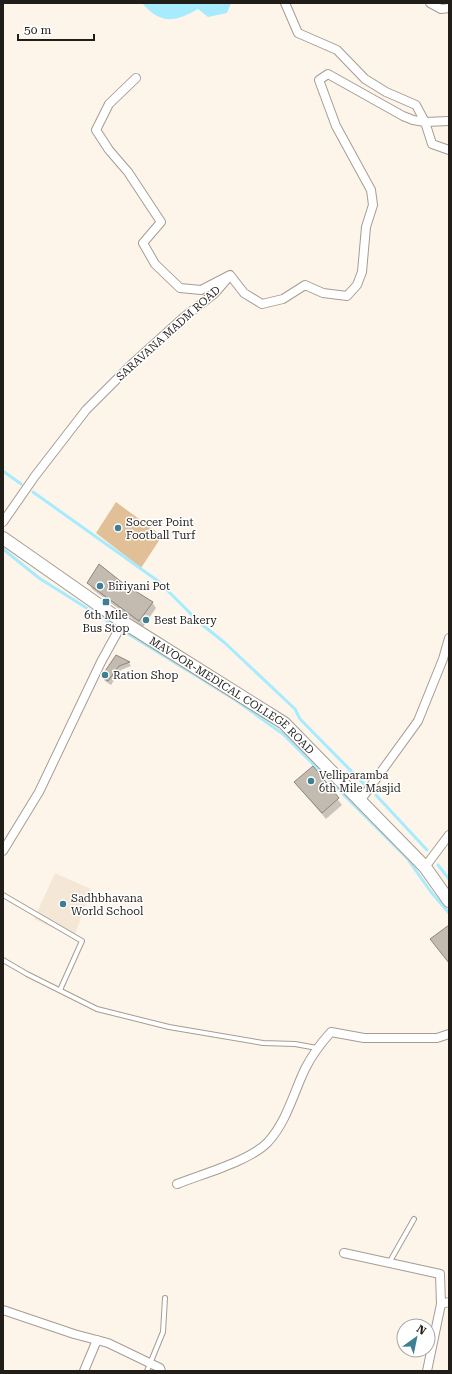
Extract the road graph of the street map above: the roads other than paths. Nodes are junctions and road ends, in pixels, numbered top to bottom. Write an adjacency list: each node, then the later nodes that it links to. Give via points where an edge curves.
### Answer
1 (285, 3): 6 (street, via 298,33 337,50 365,79 386,92 416,105)
2 (430, 3): 3 (street, via 441,9)
3 (449, 8)
4 (136, 78): 8 (street, via 109,104 96,130 161,222 143,243 154,264 180,288 201,290)
5 (449, 121): 6 (street)
6 (425, 122): 7 (street, via 432,144); 8 (street, via 403,116 328,74 319,80 336,126 371,190 373,205 366,227 362,272 357,285 347,296 323,293 305,285 283,299 262,304 244,293)
7 (449, 150)
8 (230, 275): 9 (street, SARAVANA MADM ROAD, via 215,293 149,348 86,410 34,476)
9 (3, 522)
10 (3, 538): 11 (main road, MAVOOR-MEDICAL COLLEGE ROAD)
11 (123, 622): 13 (main road, MAVOOR-MEDICAL COLLEGE ROAD, via 284,723); 15 (street, via 39,792)
12 (449, 638): 13 (street, via 418,720)
13 (360, 801): 16 (main road, MAVOOR-MEDICAL COLLEGE ROAD)
14 (449, 835): 16 (street)
15 (3, 851)
16 (425, 867): 18 (main road, MAVOOR-MEDICAL COLLEGE ROAD)
17 (3, 895): 20 (lane, via 82,941)
18 (449, 901)
19 (3, 960): 20 (lane)
20 (60, 990): 22 (lane, via 97,1009 169,1027 263,1044 295,1044)
21 (449, 1034): 22 (street, via 437,1038 364,1038 331,1032)
22 (317, 1048): 23 (street, via 305,1070 292,1106 268,1142 244,1158)
23 (177, 1184)
24 (414, 1219): 26 (lane)
25 (344, 1253): 26 (street)
26 (389, 1262): 28 (street, via 440,1274)
27 (164, 1298): 31 (lane, via 163,1332)
28 (445, 1303): 34 (street)
29 (3, 1310): 30 (street)
30 (97, 1340): 31 (street, via 108,1343); 32 (street)
31 (149, 1367): 33 (street, via 160,1368)
32 (84, 1371)
33 (161, 1371)
34 (427, 1371)

